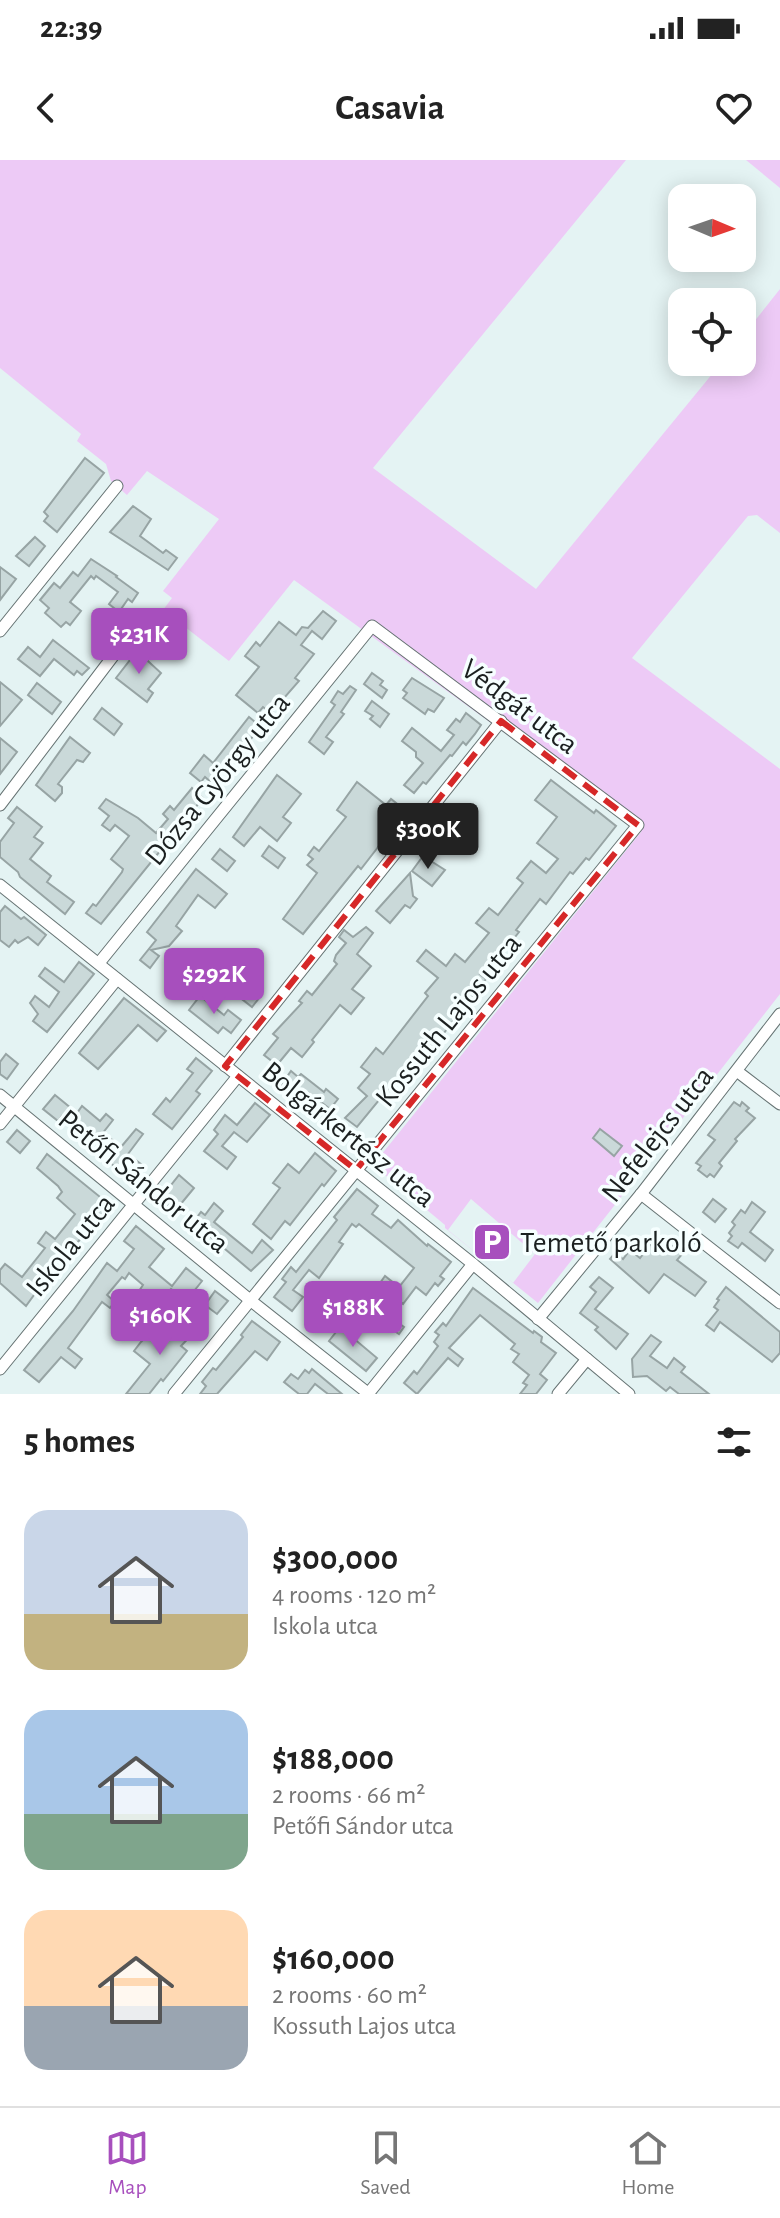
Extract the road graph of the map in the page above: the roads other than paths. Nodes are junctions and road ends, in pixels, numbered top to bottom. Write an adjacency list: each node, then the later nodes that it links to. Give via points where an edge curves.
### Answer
1 (117, 486): 3 (street)
2 (372, 626): 5 (street, Védgát utca); 9 (street, Dózsa György utca)
3 (0, 631)
4 (123, 643): 6 (street)
5 (501, 721): 7 (street, Védgát utca); 12 (street)
6 (0, 805)
7 (638, 825): 19 (street, Kossuth Lajos utca)
8 (0, 885): 9 (street, Bolgárkertész utca)
9 (99, 963): 10 (street, Bolgárkertész utca)
10 (117, 979): 12 (street, Bolgárkertész utca); 17 (street)
11 (780, 1014): 13 (street, Nefelejcs utca)
12 (225, 1066): 14 (street, Bolgárkertész utca)
13 (738, 1072): 16 (street); 20 (street, Nefelejcs utca)
14 (238, 1076): 19 (street, Bolgárkertész utca); 21 (street, Iskola utca)
15 (0, 1095): 17 (street, Petőfi Sándor utca)
16 (780, 1104)
17 (14, 1107): 18 (street); 21 (street, Petőfi Sándor utca)
18 (0, 1124)
19 (356, 1170): 22 (street, Bolgárkertész utca); 23 (street, Kossuth Lajos utca)
20 (641, 1194): 24 (street); 25 (street, Nefelejcs utca)
21 (134, 1203): 23 (street, Petőfi Sándor utca); 27 (street, Iskola utca)
22 (473, 1264): 25 (street, Bolgárkertész utca); 29 (street)
23 (250, 1300): 28 (street, Kossuth Lajos utca); 29 (street, Petőfi Sándor utca)
24 (780, 1303)
25 (538, 1319): 26 (street, Bolgárkertész utca)
26 (587, 1359): 30 (street); 31 (street, Bolgárkertész utca)
27 (0, 1369)
28 (174, 1394)
29 (369, 1394)
30 (558, 1394)
31 (629, 1394)

